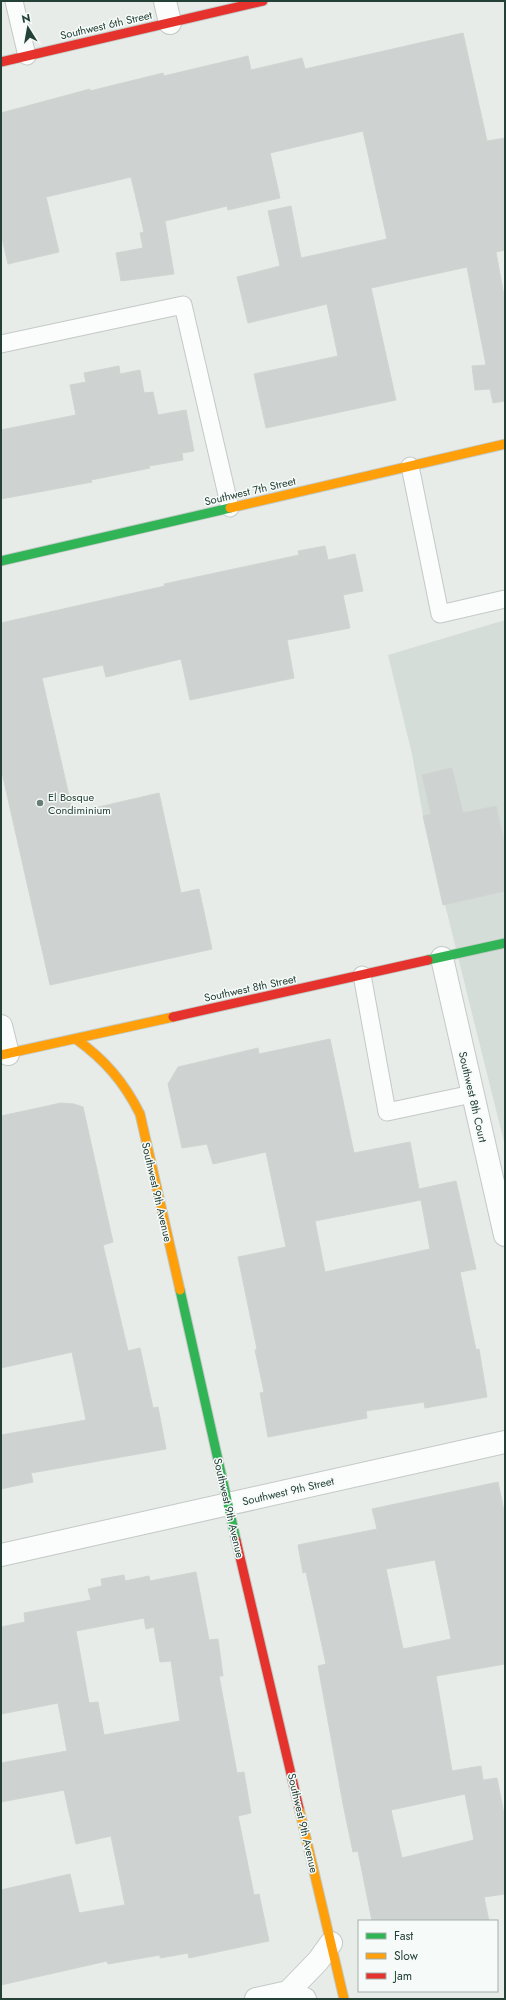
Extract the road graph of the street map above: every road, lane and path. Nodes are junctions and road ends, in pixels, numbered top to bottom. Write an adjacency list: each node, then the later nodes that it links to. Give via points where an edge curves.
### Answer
1 (14, 1): 5 (lane)
2 (165, 1): 4 (street)
3 (264, 1): 4 (street, Southwest 6th Street)
4 (170, 23): 5 (street, Southwest 6th Street)
5 (27, 56): 6 (street, Southwest 6th Street)
6 (1, 62)
7 (1, 344): 10 (lane, via 183,305)
8 (505, 444): 9 (street, Southwest 7th Street)
9 (410, 466): 10 (street, Southwest 7th Street); 12 (lane, via 440,614)
10 (230, 508): 11 (street, Southwest 7th Street)
11 (1, 560)
12 (505, 599)
13 (505, 943): 14 (street, Southwest 8th Street)
14 (442, 958): 15 (street, Southwest 8th Street); 19 (street, Southwest 8th Court)
15 (362, 975): 17 (street, Southwest 8th Street); 19 (lane, via 387,1112)
16 (1, 1026): 18 (street)
17 (76, 1039): 18 (street, Southwest 8th Street); 22 (street, Southwest 9th Avenue, via 97,1053 115,1071 129,1090 140,1114)
18 (4, 1054)
19 (472, 1094): 20 (street, Southwest 8th Court)
20 (505, 1235)
21 (505, 1442): 22 (street, Southwest 9th Street)
22 (228, 1504): 23 (street, Southwest 9th Street); 24 (street, Southwest 9th Avenue)
23 (1, 1555)
24 (331, 1943): 25 (street); 27 (street, Southwest 9th Avenue)
25 (296, 1996): 26 (street)
26 (256, 1999)
27 (344, 1999)

